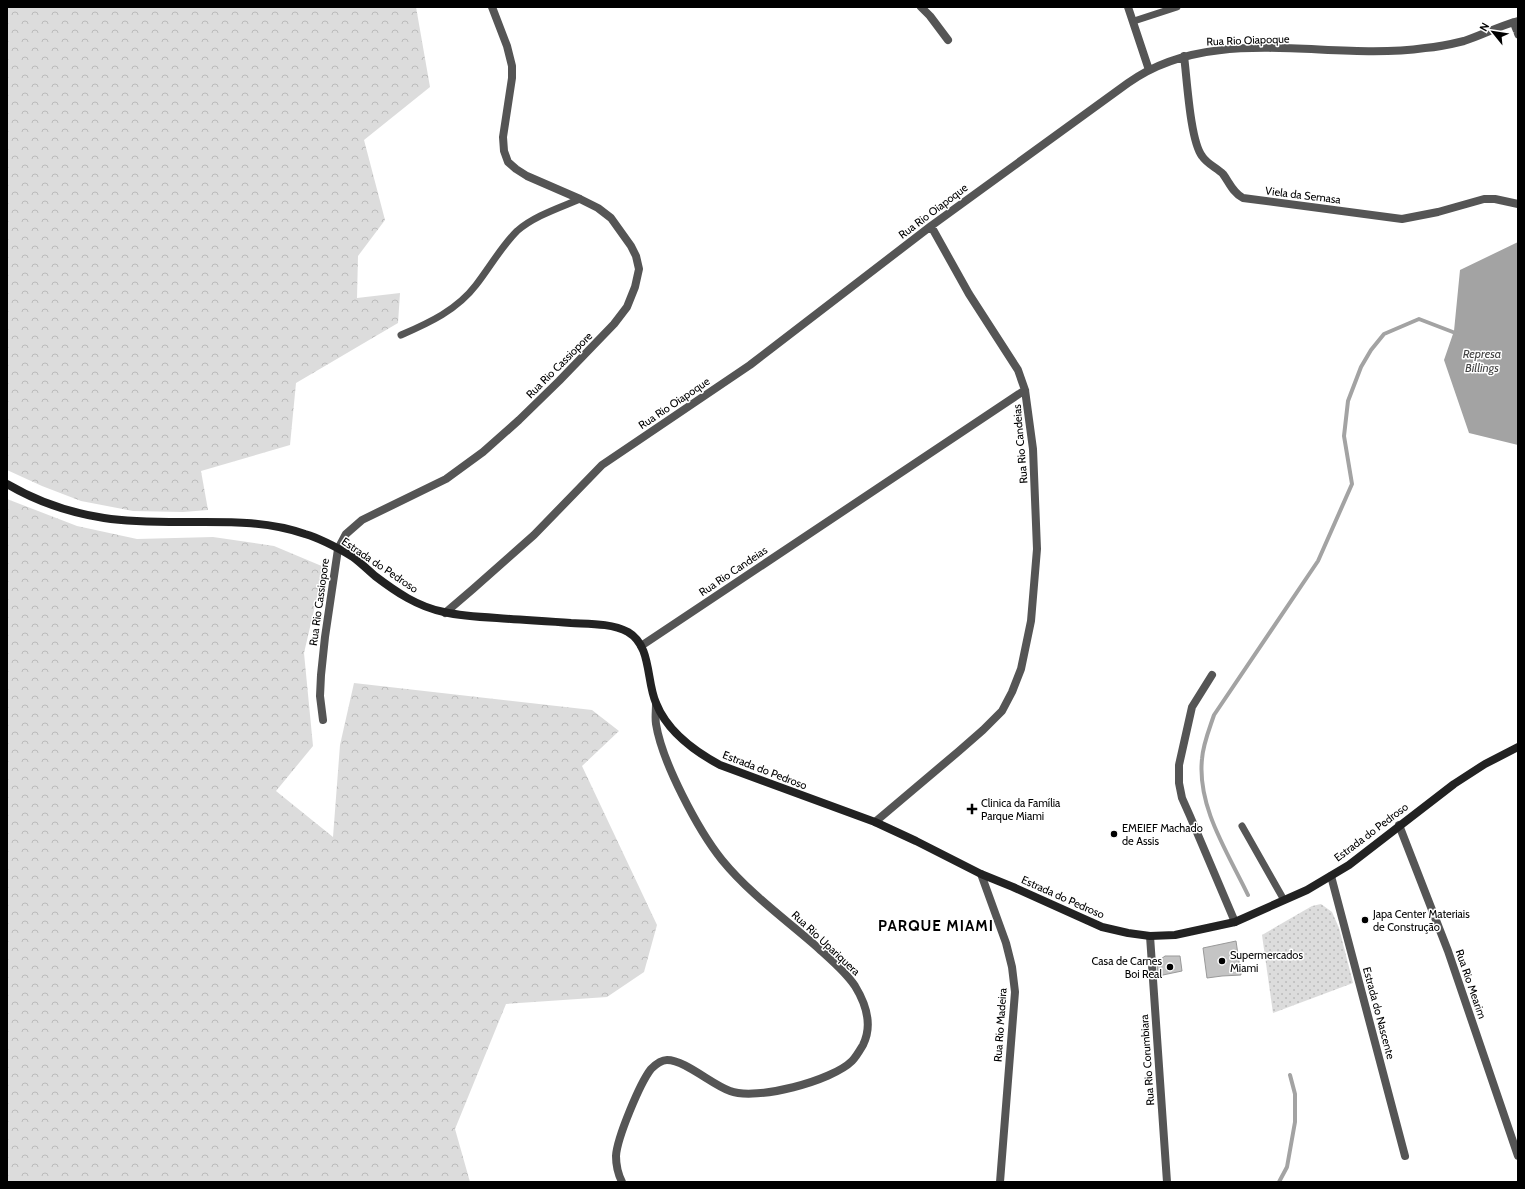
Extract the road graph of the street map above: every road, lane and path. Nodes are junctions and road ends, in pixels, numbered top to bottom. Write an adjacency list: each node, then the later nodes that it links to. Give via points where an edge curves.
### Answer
1 (492, 7): 11 (street, Rua Rio Cassiopore, via 512,66 503,137 508,162 527,176)
2 (921, 7): 8 (street)
3 (1128, 7): 5 (street)
4 (1178, 7): 5 (lane)
5 (1134, 21): 10 (street)
6 (1516, 22): 7 (lane); 9 (street, Rua Rio Oiapoque, via 1463,41 1424,48 1358,51 1237,49)
7 (1518, 35)
8 (948, 40)
9 (1184, 56): 10 (street, Rua Rio Oiapoque); 12 (street, Viela da Semasa, via 1197,146 1202,156 1243,198 1402,219 1484,199)
10 (1149, 70): 13 (street, Rua Rio Oiapoque)
11 (580, 199): 14 (lane, via 526,224 506,244 465,298 448,312); 17 (street, Rua Rio Cassiopore, via 611,218 634,251 638,269 636,287 627,307 559,381 483,452 446,478 362,520 346,534)
12 (1518, 204)
13 (931, 226): 15 (street, via 969,294 1018,370); 18 (street, Rua Rio Oiapoque, via 750,365 602,465 528,540)
14 (401, 335)
15 (1025, 390): 19 (street, Rua Rio Candeias); 24 (street, Rua Rio Candeias, via 1033,449 1037,549 1031,621 1021,669 1002,711)
16 (7, 484): 17 (main road, Estrada do Pedroso, via 43,501 104,518 265,525 305,534)
17 (338, 549): 18 (main road, Estrada do Pedroso, via 354,558 406,598); 22 (street, Rua Rio Cassiopore, via 321,675)
18 (445, 613): 19 (main road, Estrada do Pedroso, via 605,625 628,632)
19 (640, 646): 21 (main road, Estrada do Pedroso, via 645,656)
20 (1212, 675): 30 (street, via 1192,707 1179,765 1179,784 1187,810)
21 (656, 704): 24 (main road, Estrada do Pedroso, via 686,743 706,758); 34 (street, Rua Rio Upariquera, via 656,723 662,749 705,834 722,860 854,984 864,1003 868,1022 864,1044 851,1062 830,1075 769,1093 731,1092 677,1062 658,1062 650,1070 639,1091 619,1139 616,1156)
22 (323, 720)
23 (1518, 747): 25 (main road, Estrada do Pedroso, via 1460,780)
24 (875, 822): 27 (main road, Estrada do Pedroso)
25 (1399, 825): 28 (main road, Estrada do Pedroso); 32 (street, Rua Rio Mearim, via 1448,951)
26 (1242, 826): 29 (lane)
27 (981, 874): 31 (main road, Estrada do Pedroso, via 1102,927); 35 (street, Rua Rio Madeira, via 1006,943 1015,992)
28 (1331, 876): 29 (main road, Estrada do Pedroso); 33 (street, Estrada do Nascente)
29 (1284, 900): 30 (main road, Estrada do Pedroso)
30 (1235, 922): 31 (main road, Estrada do Pedroso, via 1175,935)
31 (1150, 936): 36 (street, Rua Rio Corumbiara)
32 (1517, 1155)
33 (1405, 1156)
34 (622, 1182)
35 (1000, 1182)
36 (1167, 1182)

